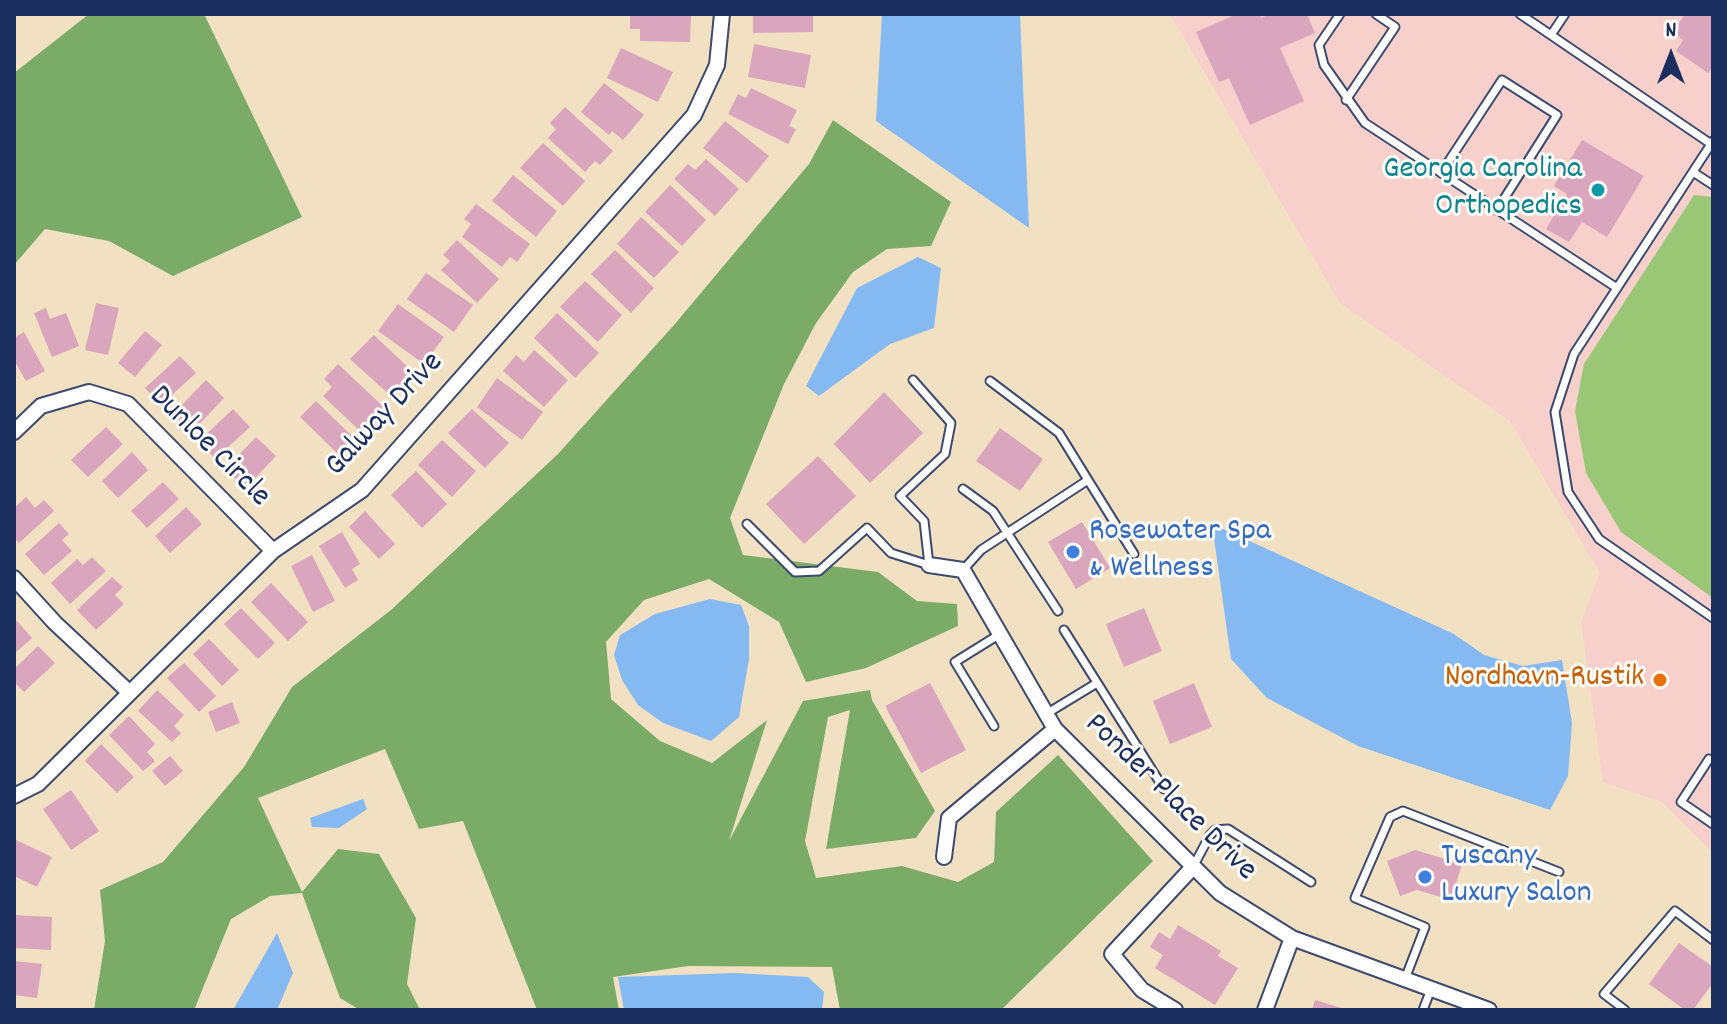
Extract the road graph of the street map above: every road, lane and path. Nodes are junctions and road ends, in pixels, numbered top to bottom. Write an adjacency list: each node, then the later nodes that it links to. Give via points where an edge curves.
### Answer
1 (722, 14): 21 (street, Galway Drive, via 717,65 694,115 362,490)
2 (1340, 14): 7 (lane, via 1319,45 1324,65)
3 (1376, 14): 7 (lane, via 1395,27)
4 (1520, 14): 6 (lane)
5 (1565, 14): 6 (lane)
6 (1551, 35): 8 (lane)
7 (1346, 100): 10 (lane, via 1365,123)
8 (1712, 142): 9 (lane)
9 (1693, 172): 11 (lane); 13 (lane)
10 (1441, 173): 12 (lane); 12 (lane, via 1502,80 1557,115)
11 (1713, 185)
12 (1497, 210): 13 (lane)
13 (1617, 288): 27 (lane, via 1574,354 1555,412 1568,492 1599,539)
14 (913, 380): 23 (lane, via 951,423 945,454 900,496 924,521)
15 (990, 381): 17 (lane, via 1059,433)
16 (14, 432): 21 (street, Dunloe Circle, via 41,406 89,392 128,404)
17 (1088, 480): 20 (lane); 22 (lane)
18 (963, 489): 20 (lane, via 993,511)
19 (747, 524): 23 (lane, via 795,572 819,571 867,528 891,553)
20 (1008, 533): 24 (lane, via 981,550); 26 (lane)
21 (273, 551): 31 (street, Galway Drive)
22 (1134, 554)
23 (929, 565): 24 (street)
24 (963, 570): 29 (street, Ponder Place Drive)
25 (14, 578): 31 (street)
26 (1058, 611)
27 (1713, 618)
28 (1064, 630): 30 (lane)
29 (1000, 634): 32 (street, Ponder Place Drive); 33 (lane, via 955,662)
30 (1097, 683): 32 (lane); 36 (lane)
31 (130, 693): 37 (street, Galway Drive, via 38,784)
32 (1046, 714): 34 (street, Ponder Place Drive)
33 (994, 726)
34 (1055, 729): 39 (street, via 949,818); 40 (street, Ponder Place Drive)
35 (1712, 758): 38 (lane, via 1681,802)
36 (1164, 789)
37 (14, 796)
38 (1713, 824)
39 (944, 857)
40 (1193, 867): 42 (lane, via 1210,835 1228,829); 43 (street, Ponder Place Drive, via 1220,893); 47 (street, via 1112,954 1142,990)
41 (1559, 872): 45 (lane, via 1403,811 1390,817 1355,898 1425,927)
42 (1311, 882)
43 (1292, 938): 45 (street, Ponder Place Drive); 48 (street)
44 (1713, 940): 51 (lane, via 1675,911 1604,994)
45 (1405, 979): 46 (street, Ponder Place Drive)
46 (1431, 989): 49 (lane); 50 (street, Ponder Place Drive)
47 (1175, 1010)
48 (1265, 1010)
49 (1423, 1010)
50 (1489, 1010)
51 (1625, 1010)

